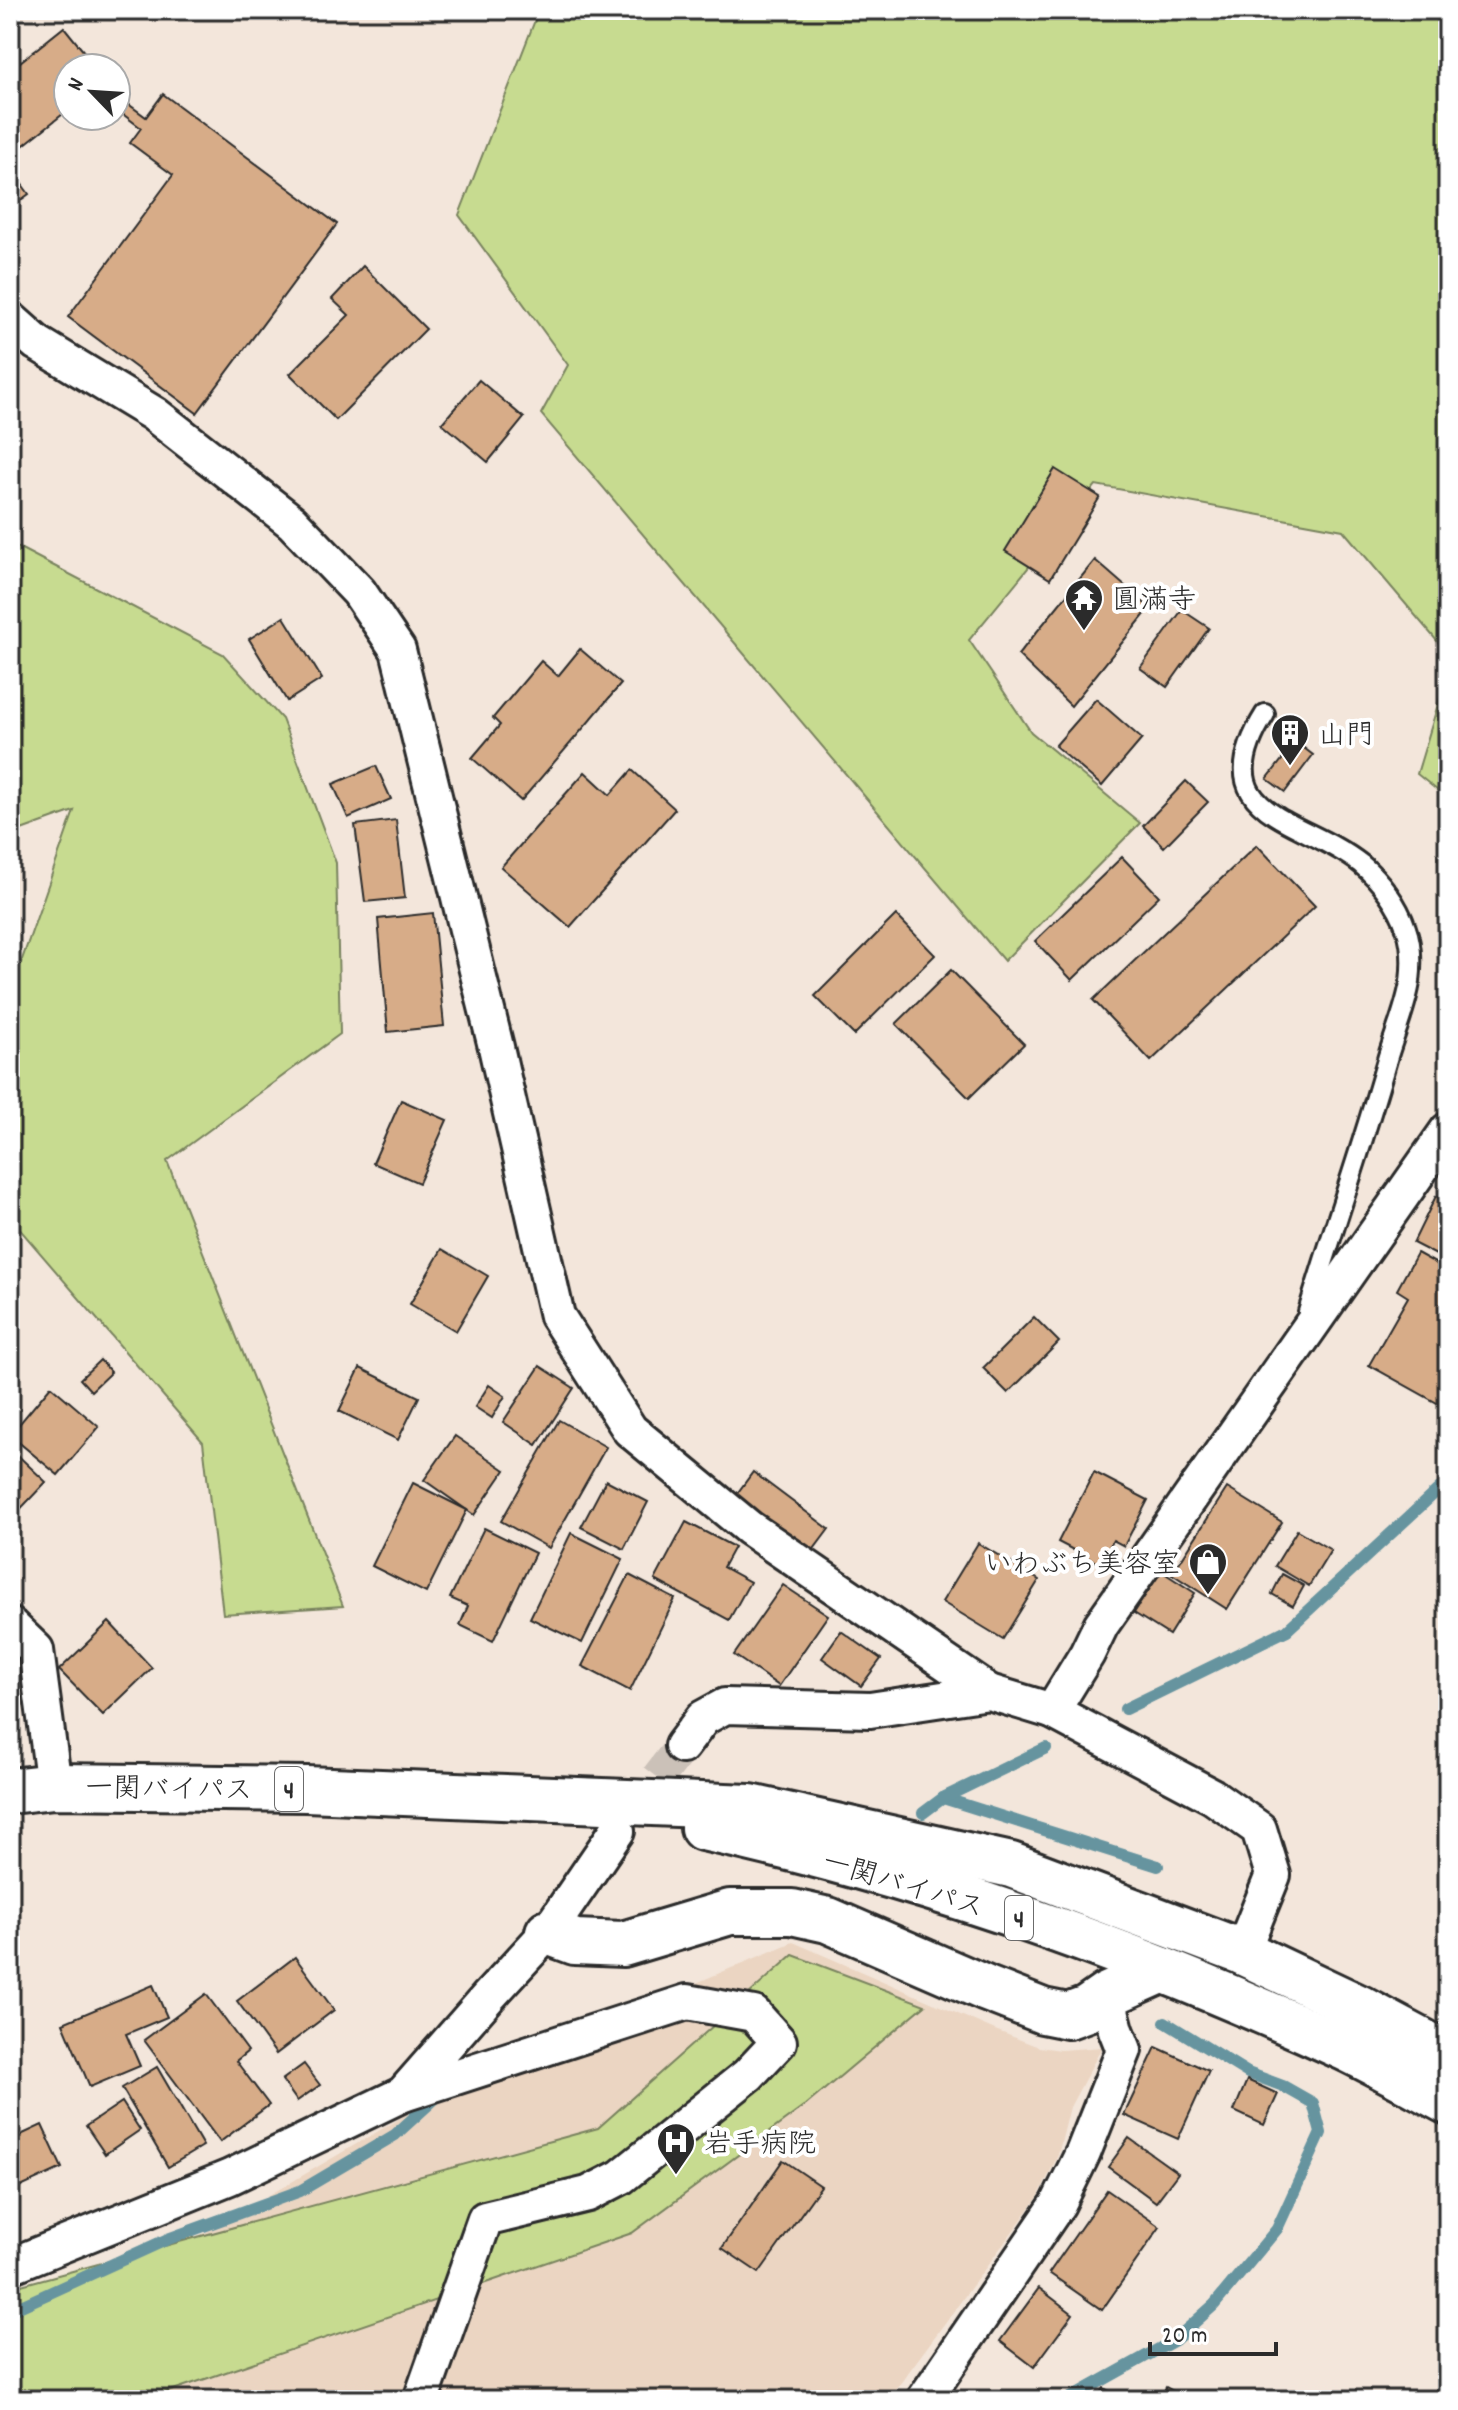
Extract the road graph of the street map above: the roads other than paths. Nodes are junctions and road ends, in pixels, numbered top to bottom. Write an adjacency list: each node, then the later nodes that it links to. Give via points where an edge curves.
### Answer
1 (10, 319): 6 (street, via 37,343 154,414 292,522 359,592 398,650 557,1316 630,1430 749,1528)
2 (1265, 714): 4 (lane, via 1248,745 1246,787 1273,816 1362,865 1396,905 1411,955 1410,983)
3 (1448, 1130): 4 (street)
4 (1296, 1349): 7 (street, via 1101,1625)
5 (10, 1625): 9 (street, via 36,1650)
6 (989, 1692): 7 (street); 8 (street, via 870,1710 725,1706 703,1718)
7 (1052, 1711): 14 (street, via 1212,1796 1259,1829 1273,1875)
8 (682, 1746)
9 (54, 1786): 10 (main road, 一関バイパス / 4); 11 (main road, 一関バイパス / 4)
10 (10, 1791)
11 (567, 1799): 14 (main road, 一関バイパス / 4, via 750,1807 968,1855 1011,1865); 15 (main road, 一関バイパス / 4, via 749,1838 897,1878)
12 (617, 1831): 13 (street)
13 (548, 1932): 16 (main road, via 575,1942 623,1944 730,1912 792,1912 828,1920 1043,2011 1068,2016); 18 (street)
14 (1242, 1952): 17 (main road, 一関バイパス / 4)
15 (1163, 1970): 16 (main road); 19 (main road, 一関バイパス / 4, via 1347,2049)
16 (1107, 1995): 22 (street, via 1124,2050 1083,2153 1058,2204)
17 (1448, 2055)
18 (403, 2094): 20 (street, via 230,2177); 21 (street, via 687,2002 754,2014 779,2042 748,2075 621,2177 588,2194 485,2219)
19 (1448, 2102)
20 (10, 2266)
21 (421, 2400)
22 (924, 2400)

